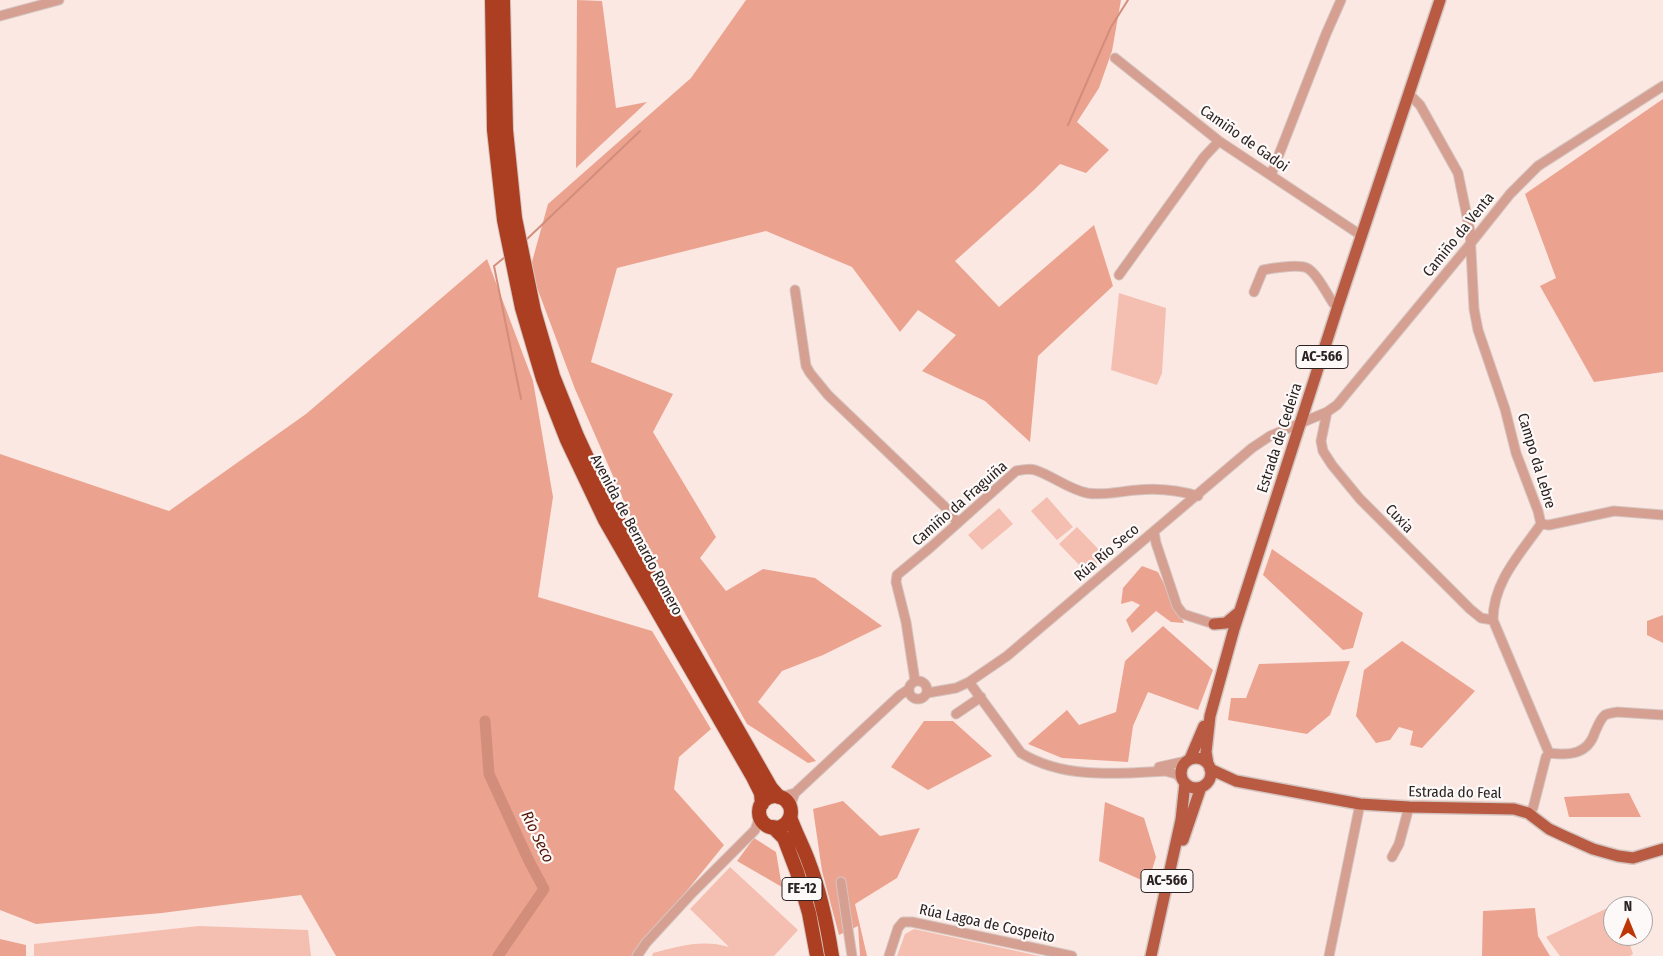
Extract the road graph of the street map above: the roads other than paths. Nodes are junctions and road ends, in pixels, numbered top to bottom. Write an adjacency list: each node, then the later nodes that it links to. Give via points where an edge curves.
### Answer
1 (59, 0): 6 (street)
2 (492, 0): 52 (highway, Avenida de Bernardo Romero, via 494,130 503,211 522,308 543,379 566,440 605,520 753,777 761,793)
3 (503, 0): 48 (highway, Avenida de Bernardo Romero, via 506,130 515,218 534,312 553,376 608,503 771,788)
4 (1341, 0): 11 (street)
5 (1440, 0): 9 (main road, Estrada de Cedeira / AC-566)
6 (0, 16)
7 (1115, 58): 10 (street, Camiño de Gadoi)
8 (1663, 86): 13 (street, Camiño da Venta, via 1538,166 1510,194)
9 (1409, 94): 12 (main road, Estrada de Cedeira / AC-566); 13 (street, Campo da Lebre, via 1420,105 1458,174)
10 (1219, 141): 11 (street, Camiño de Gadoi); 14 (street)
11 (1271, 176): 12 (street, Camiño de Gadoi)
12 (1362, 236): 17 (main road, Estrada de Cedeira / AC-566)
13 (1471, 243): 18 (street, Camiño da Venta, via 1337,405); 23 (street, Campo da Lebre, via 1478,330)
14 (1119, 275)
15 (795, 290): 22 (street, via 806,366 810,374)
16 (1254, 292): 17 (street, via 1264,270 1306,267)
17 (1338, 306): 19 (main road, Estrada de Cedeira / AC-566)
18 (1327, 412): 19 (street, Camiño da Venta); 28 (street, Cuxia, via 1321,441 1322,451 1332,465 1360,499 1470,609 1481,618)
19 (1300, 424): 20 (street, Rúa Río Seco, via 1270,436 1252,448); 27 (main road, Estrada de Cedeira / AC-566)
20 (1198, 496): 22 (street, Camiño da Fraguiña, via 1162,489 1088,493 1033,469 1016,471); 24 (street, Rúa Río Seco)
21 (1663, 515): 23 (street, via 1614,511 1550,525)
22 (958, 523): 33 (street, Camiño da Fraguiña, via 897,575 906,622)
23 (1540, 524): 28 (street, Campo da Lebre, via 1498,589)
24 (1154, 532): 25 (street, Rúa Río Seco); 26 (street)
25 (1143, 541): 26 (street, via 1153,546); 32 (street, Rúa Río Seco, via 1007,656)
26 (1160, 556): 29 (street, via 1177,606 1183,614)
27 (1239, 612): 29 (main road, via 1226,623); 30 (main road, Estrada de Cedeira / AC-566)
28 (1493, 620): 41 (street, Campo da Lebre)
29 (1214, 624): 30 (main road); 31 (main road, via 1223,629)
30 (1234, 629): 31 (main road, Estrada de Cedeira / AC-566)
31 (1229, 645): 39 (main road, Estrada de Cedeira / AC-566)
32 (969, 682): 34 (street, Rúa Río Seco, via 956,688); 36 (street)
33 (912, 685): 34 (street, via 921,681 926,685); 35 (street, via 909,693); 40 (street)
34 (927, 693): 35 (street, via 920,699)
35 (913, 698): 40 (street, via 903,700)
36 (981, 698): 37 (street); 44 (street, via 1020,753 1030,759 1082,773)
37 (956, 714)
38 (1663, 715): 41 (street, via 1610,713 1599,722 1592,742 1584,750)
39 (1210, 716): 42 (main road, Estrada de Cedeira / AC-566); 43 (main road, Estrada de Cedeira / AC-566, via 1206,752)
40 (876, 718): 48 (street)
41 (1549, 753): 51 (street, via 1533,808)
42 (1188, 760): 43 (main road, via 1200,758); 44 (street); 45 (main road, via 1181,770)
43 (1209, 766): 46 (main road, Estrada do Feal); 47 (main road, via 1210,779)
44 (1129, 773): 45 (street, via 1165,771 1176,774)
45 (1183, 781): 47 (main road, via 1193,788); 62 (main road, AC-566, via 1181,820)
46 (1236, 781): 47 (main road, Estrada do Feal); 49 (main road, Estrada do Feal)
47 (1203, 786): 63 (main road, via 1184,837)
48 (785, 804): 52 (highway, via 770,798); 52 (highway, via 782,826); 58 (highway, FE-12, via 818,892)
49 (1360, 804): 50 (main road, Estrada do Feal); 64 (street)
50 (1409, 807): 51 (main road, Estrada do Feal, via 1514,808); 54 (street)
51 (1528, 813): 53 (main road, Estrada do Feal, via 1549,829 1618,856 1633,858)
52 (764, 821): 56 (street, via 693,892); 57 (highway, FE-12, via 784,838 809,913)
53 (1663, 849)
54 (1392, 857)
55 (841, 882): 59 (street)
56 (637, 956)
57 (817, 956)
58 (832, 956)
59 (852, 956)
60 (889, 956): 61 (street, Rúa Lagoa de Cospeito, via 898,928 903,922 912,922)
61 (1072, 956)
62 (1151, 956)
63 (1156, 956)
64 (1329, 956)

